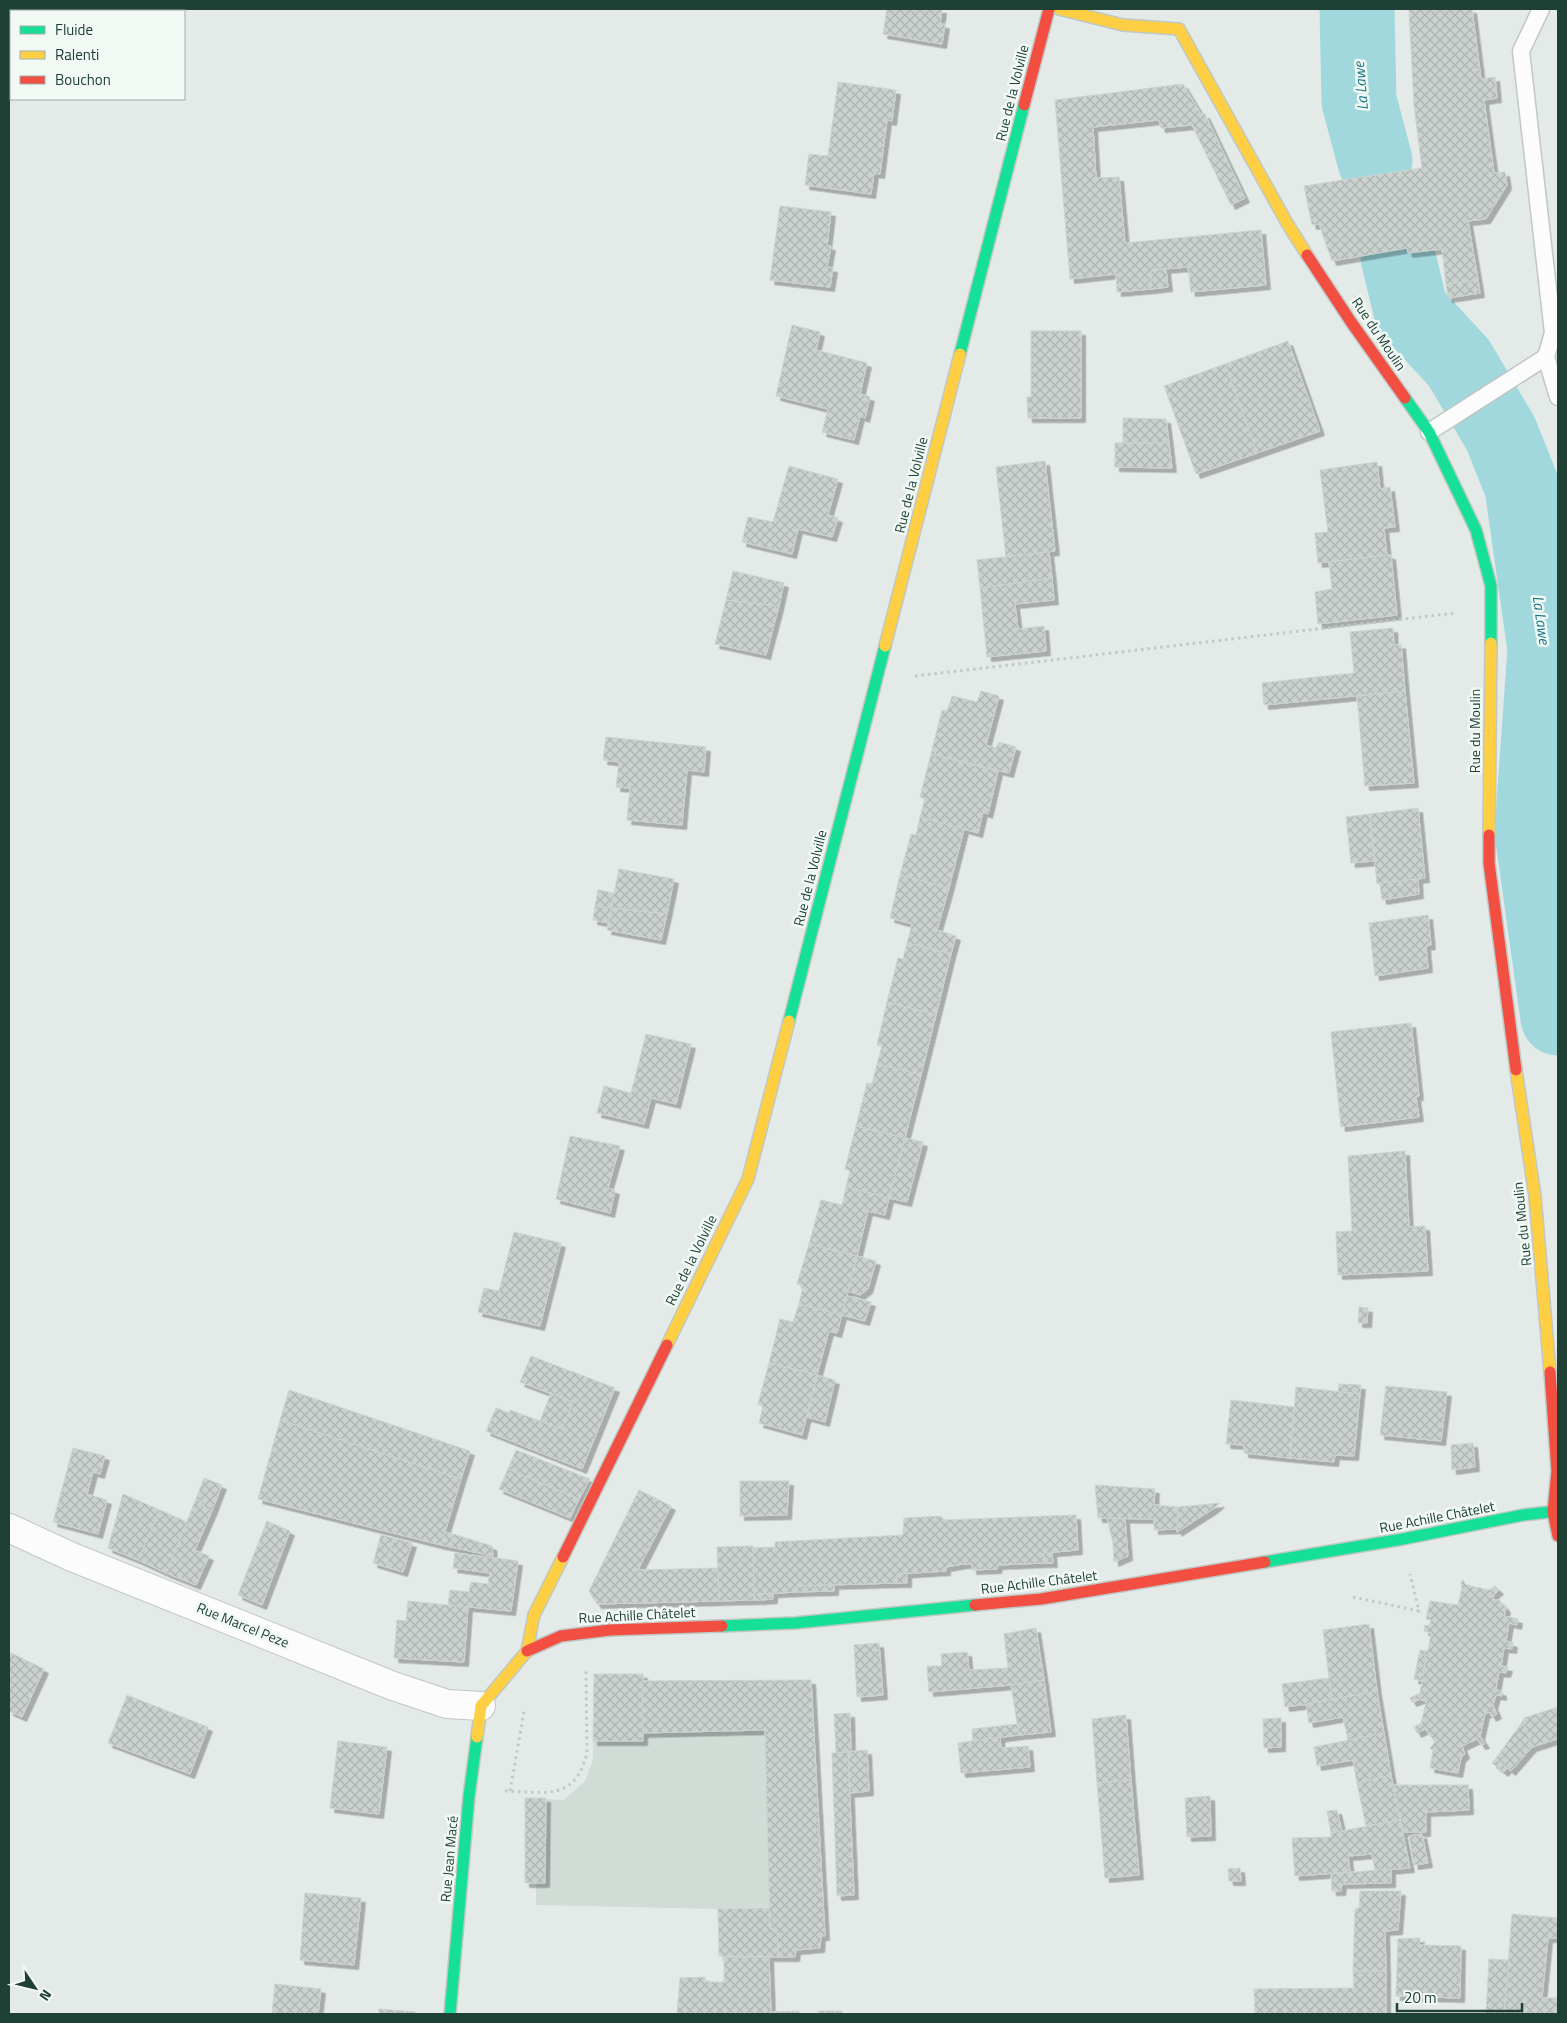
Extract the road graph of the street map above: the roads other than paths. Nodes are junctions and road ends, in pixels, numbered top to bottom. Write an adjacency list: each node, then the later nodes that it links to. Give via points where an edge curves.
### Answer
1 (1050, 9): 11 (street, Rue de la Volville, via 748,1179 534,1615)
2 (1060, 9): 7 (street, Rue du Moulin, via 1123,25 1179,29 1287,223 1351,322)
3 (1541, 9): 4 (lane, via 1521,51)
4 (1556, 331): 5 (lane)
5 (1546, 357): 6 (lane); 7 (lane)
6 (1558, 397)
7 (1429, 432): 8 (street, Rue du Moulin, via 1476,530 1491,586 1489,863 1518,1092 1535,1196 1557,1471)
8 (1556, 1511): 10 (street, Rue du Moulin); 11 (street, Rue Achille Châtelet, via 1041,1599 795,1623 610,1630 560,1636)
9 (9, 1528): 12 (street, Rue Marcel Peze, via 72,1557 393,1686 447,1704)
10 (1558, 1536)
11 (527, 1651): 12 (street, Rue de la Volville)
12 (481, 1706): 13 (street, Rue Jean Macé, via 470,1790)
13 (450, 2014)

